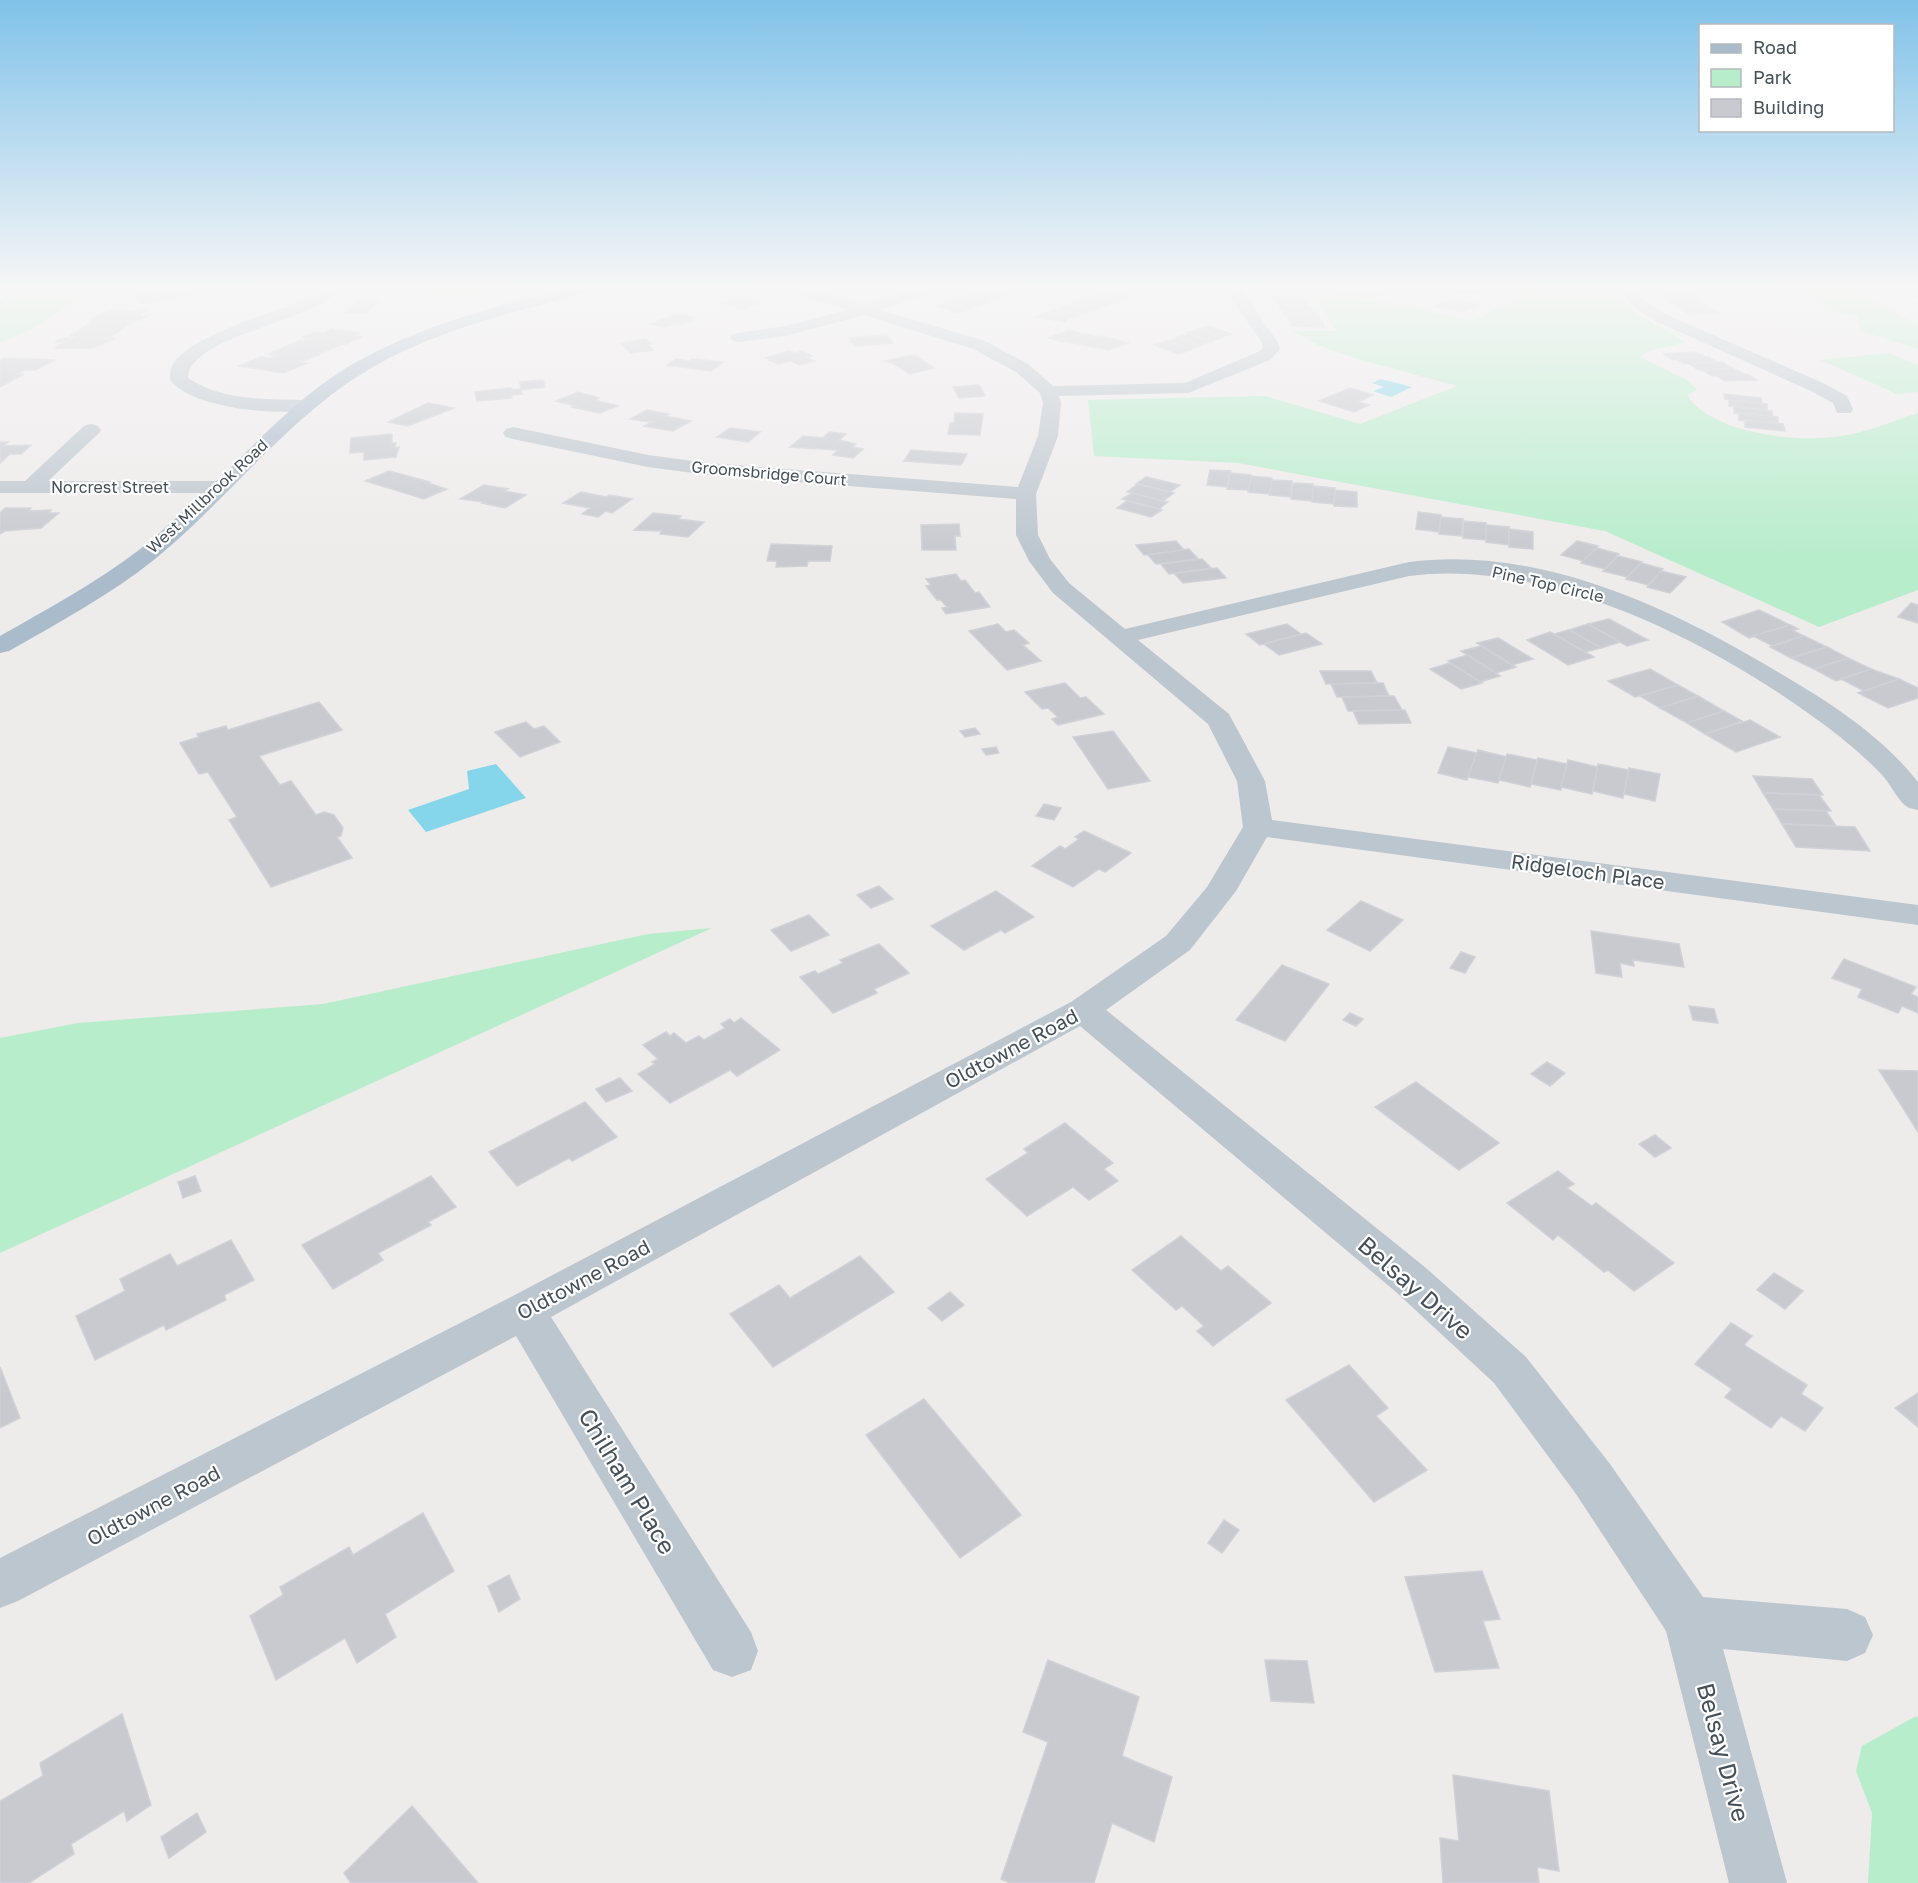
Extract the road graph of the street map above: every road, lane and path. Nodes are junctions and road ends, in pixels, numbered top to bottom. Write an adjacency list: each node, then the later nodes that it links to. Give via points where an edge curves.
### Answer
1 (179, 378): 7 (street, via 187,387 204,394 261,404)
2 (345, 378): 7 (main road, West Millbrook Road)
3 (1034, 378): 6 (street)
4 (1212, 378): 6 (street, via 1188,388)
5 (1796, 378): 8 (street, via 1841,400)
6 (1049, 391): 14 (street, via 1052,403 1048,436)
7 (304, 405): 13 (main road, West Millbrook Road)
8 (1844, 409)
9 (92, 430): 11 (street)
10 (513, 433): 14 (street, Groomsbridge Court, via 648,461 708,469)
11 (31, 486): 12 (street, Norcrest Street); 13 (street, Norcrest Street)
12 (0, 487)
13 (221, 487): 16 (main road, West Millbrook Road, via 146,555)
14 (1026, 494): 15 (street, via 1027,535 1040,561 1062,588)
15 (1121, 637): 17 (street, Pine Top Circle, via 1408,569 1475,567 1510,572 1591,591 1673,624 1730,654 1851,732 1887,763); 18 (street, via 1219,720 1251,781)
16 (0, 646)
17 (1918, 801)
18 (1258, 827): 19 (street, Ridgeloch Place); 20 (street, Oldtowne Road, via 1220,891 1178,943)
19 (1918, 915)
20 (1083, 1010): 21 (street, Oldtowne Road); 23 (street, Belsay Drive, via 1412,1280 1510,1370 1593,1479)
21 (524, 1311): 22 (street, Oldtowne Road); 25 (street, Chilham Place)
22 (0, 1584)
23 (1689, 1621): 24 (street); 26 (street, Belsay Drive)
24 (1847, 1635)
25 (732, 1651)
26 (1758, 1883)

